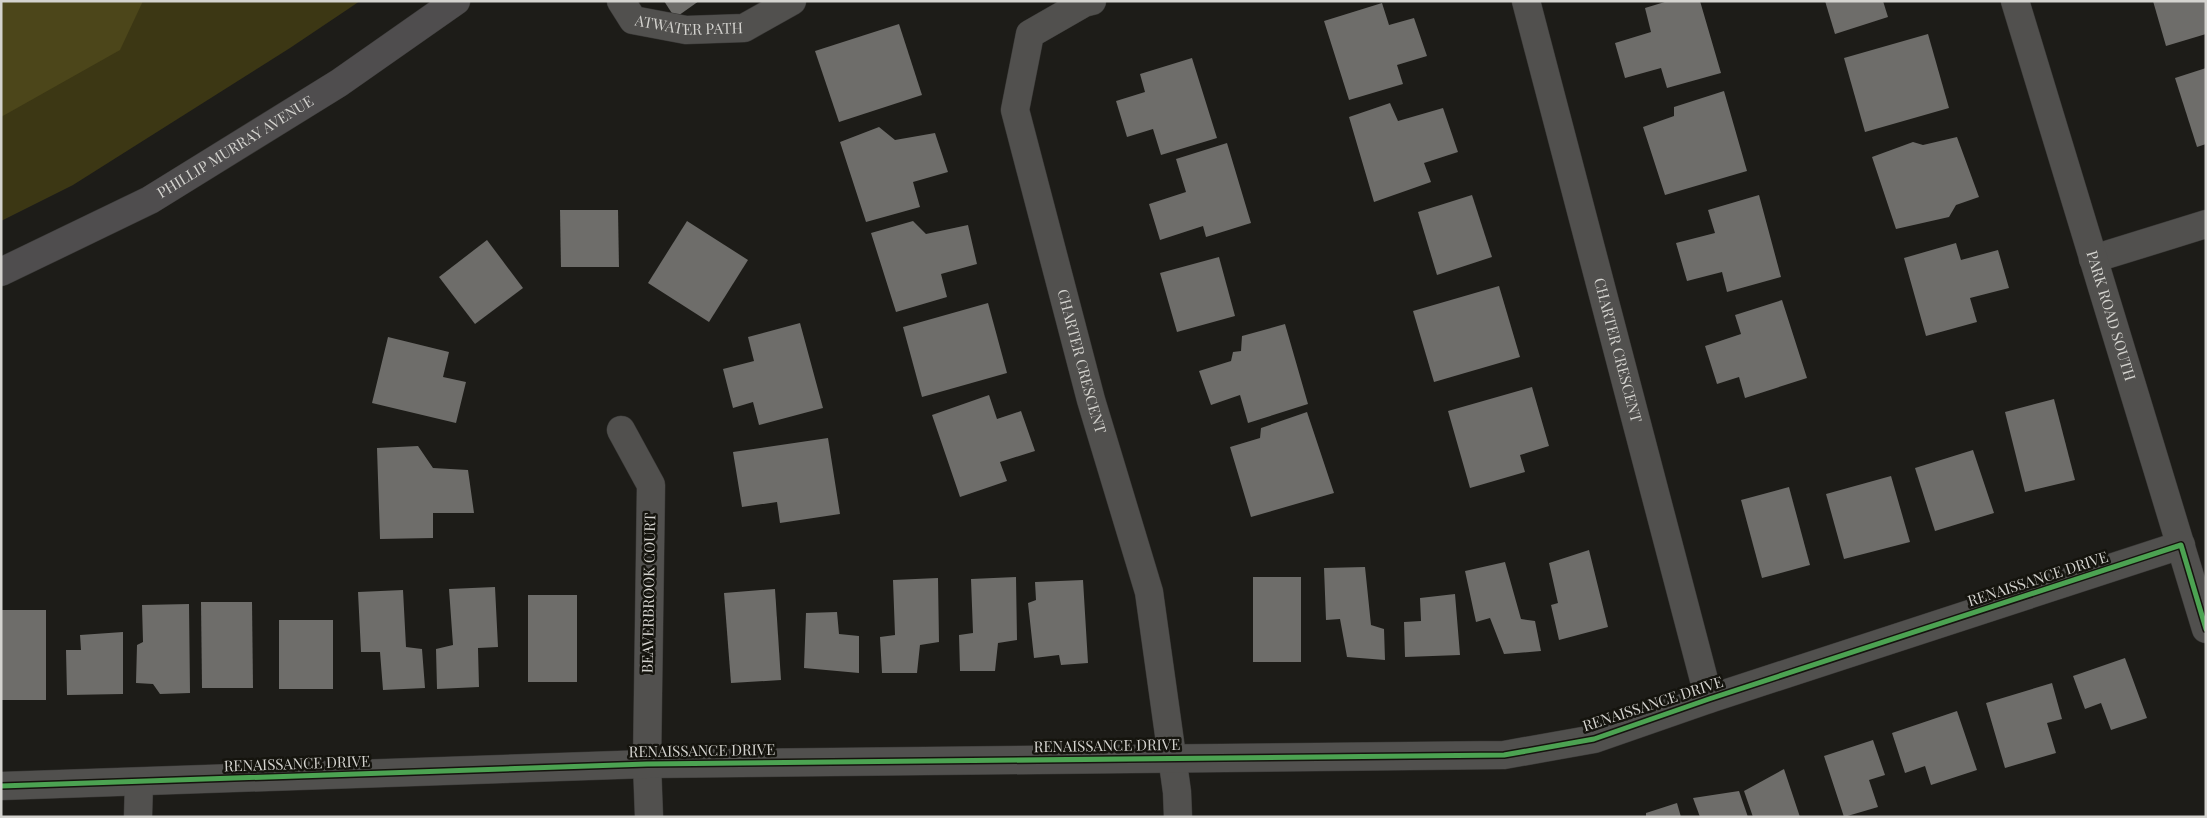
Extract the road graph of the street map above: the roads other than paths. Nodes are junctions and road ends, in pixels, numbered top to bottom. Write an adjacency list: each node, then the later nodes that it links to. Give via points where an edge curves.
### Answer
1 (456, 1): 9 (main road, PHILLIP MURRAY AVENUE, via 339,83 150,200)
2 (621, 1): 3 (street, ATWATER PATH, via 633,20 686,30 744,28)
3 (792, 1)
4 (1092, 1): 14 (street, CHARTER CRESCENT, via 1030,34 1015,110 1091,400 1149,592)
5 (1526, 1): 13 (street, CHARTER CRESCENT)
6 (2015, 1): 8 (street, PARK ROAD SOUTH)
7 (2206, 224): 8 (street)
8 (2093, 259): 11 (street, PARK ROAD SOUTH)
9 (1, 272)
10 (621, 430): 15 (street, BEAVERBROOK COURT, via 651,485)
11 (2180, 545): 12 (street, PARK ROAD SOUTH); 13 (street, RENAISSANCE DRIVE)
12 (2206, 629)
13 (1709, 699): 14 (street, RENAISSANCE DRIVE, via 1594,739 1504,755)
14 (1171, 757): 15 (street, RENAISSANCE DRIVE); 20 (street)
15 (647, 764): 16 (street, RENAISSANCE DRIVE); 19 (street, BEAVERBROOK COURT)
16 (139, 783): 17 (street, RENAISSANCE DRIVE); 18 (street)
17 (1, 786)
18 (138, 817)
19 (649, 817)
20 (1178, 817)

